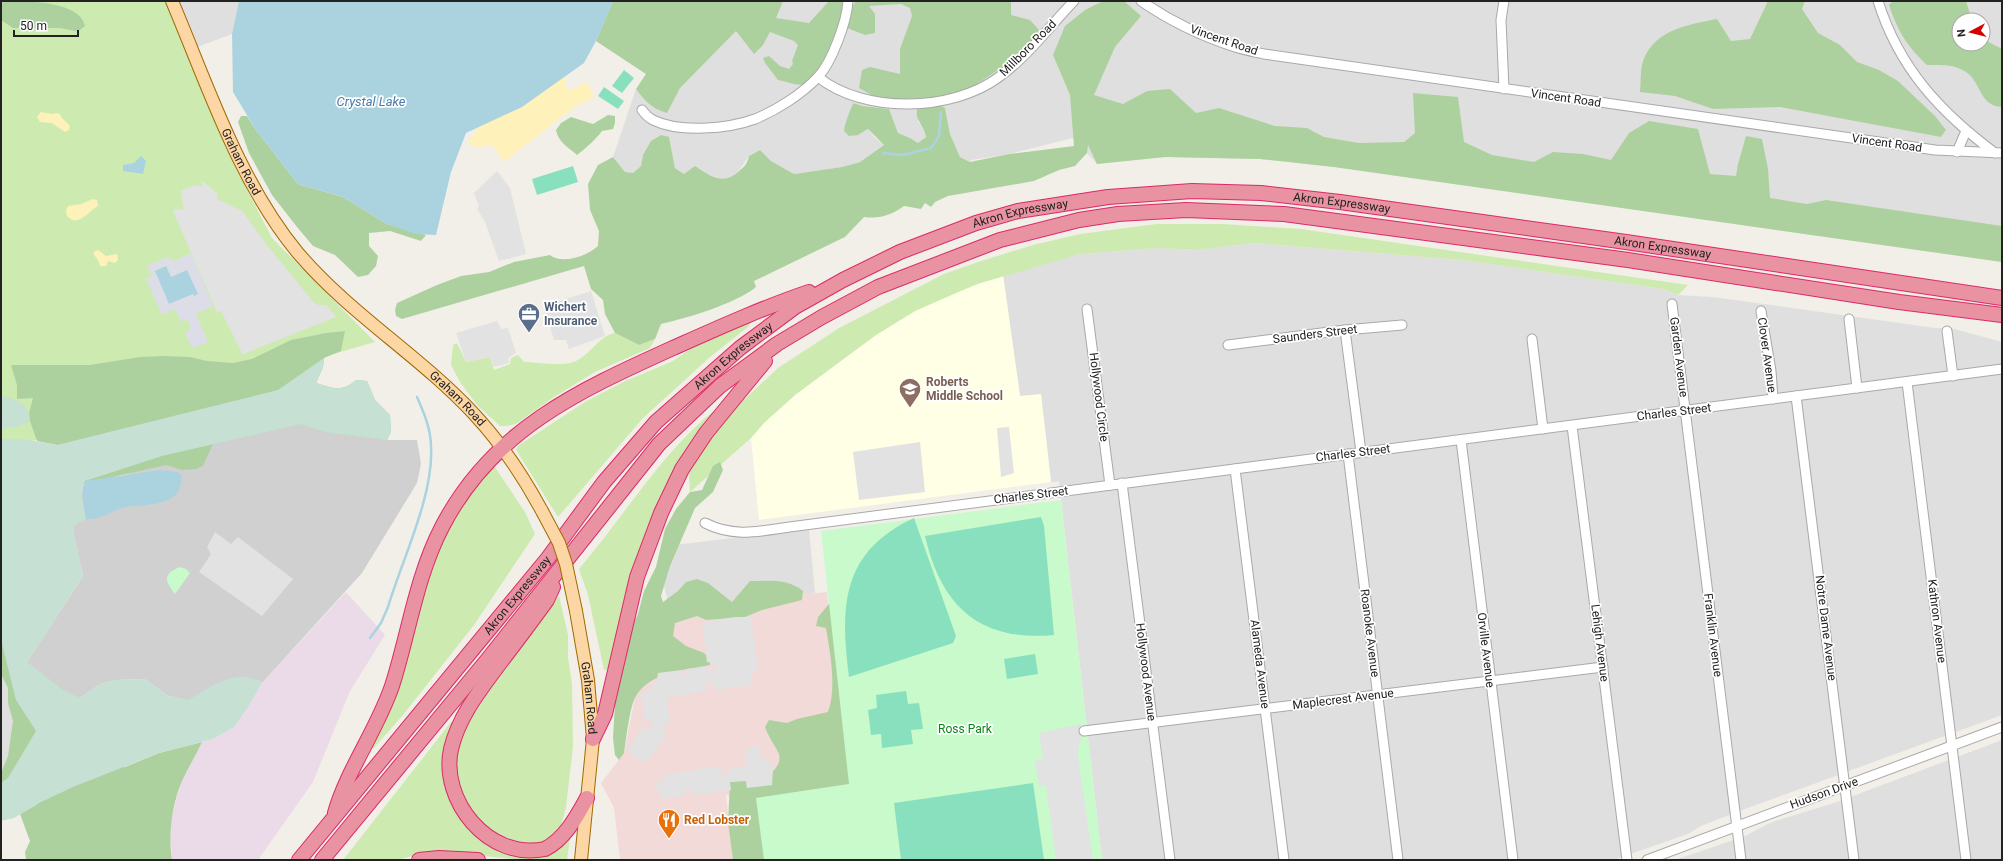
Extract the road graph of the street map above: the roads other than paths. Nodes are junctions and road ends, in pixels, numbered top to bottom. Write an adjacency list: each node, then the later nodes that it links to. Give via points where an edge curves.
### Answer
1 (172, 1): 36 (main road, Graham Road, via 239,161 266,211 299,254 328,284 474,414)
2 (848, 1): 7 (street, via 840,33)
3 (1074, 1): 7 (street, Millboro Road, via 1005,72 986,85 954,97 919,103 888,104 847,94)
4 (1141, 1): 8 (street, Vincent Road, via 1202,35 1257,53)
5 (1504, 1): 8 (street, via 1501,20)
6 (1878, 1): 10 (street, via 1895,43 1918,81 1938,105)
7 (818, 76): 9 (street, via 806,88 776,109 740,123 681,128 652,119)
8 (1504, 89): 11 (street, Vincent Road)
9 (642, 110)
10 (1966, 131): 11 (street); 12 (street)
11 (1957, 152): 12 (street, Vincent Road)
12 (1999, 153)
13 (843, 280): 14 (highway, Akron Expressway, via 900,252 976,223 1018,211 1137,194 1220,192 1340,202); 36 (highway, via 756,311 621,371 564,402); 55 (highway, Akron Expressway, via 795,307 740,348 656,422 604,482 548,558)
14 (2002, 298)
15 (1672, 304): 32 (street, Garden Avenue)
16 (1087, 309): 41 (street, Hollywood Circle)
17 (1761, 310): 31 (street, Clover Avenue)
18 (2002, 315): 19 (highway, Akron Expressway, via 1351,222 1284,214 1186,210 1102,216 1011,236 958,254 878,287)
19 (822, 317): 43 (highway, Akron Expressway, via 777,344 720,386 659,444); 51 (highway, via 760,365 706,433 682,469 661,513 637,577 605,714)
20 (1849, 319): 29 (street)
21 (1402, 325): 22 (street, Saunders Street)
22 (1345, 330): 25 (street, Saunders Street); 37 (street)
23 (1947, 331): 27 (street)
24 (1532, 339): 34 (street)
25 (1228, 345)
26 (2002, 369): 27 (street, Charles Street)
27 (1953, 376): 28 (street, Charles Street)
28 (1907, 382): 29 (street, Charles Street); 52 (street, Kathron Avenue)
29 (1857, 388): 30 (street, Charles Street)
30 (1796, 396): 31 (street, Charles Street); 53 (street, Notre Dame Avenue)
31 (1773, 399): 32 (street, Charles Street)
32 (1686, 410): 33 (street, Charles Street); 56 (street, Franklin Avenue)
33 (1572, 426): 34 (street, Charles Street); 44 (street, Lehigh Avenue)
34 (1543, 429): 35 (street, Charles Street)
35 (1460, 440): 37 (street, Charles Street); 45 (street, Orville Avenue)
36 (501, 447): 51 (main road, Graham Road, bridge, via 525,479 559,543 566,564 588,680); 55 (highway, via 466,487 442,527 427,559 392,685 383,710 340,795)
37 (1361, 452): 38 (street, Charles Street)
38 (1348, 454): 39 (street, Charles Street); 46 (street, Roanoke Avenue)
39 (1235, 469): 40 (street, Charles Street); 47 (street, Alameda Avenue)
40 (1122, 483): 41 (street, Charles Street); 48 (street, Hollywood Avenue)
41 (1110, 485): 42 (street, Charles Street, via 752,531 718,530)
42 (705, 523)
43 (562, 566): 54 (highway, via 547,600 468,706 451,751 450,784 458,808 474,830 495,847 517,854 539,851 556,842 576,818); 58 (highway, Akron Expressway)
44 (1603, 667): 45 (street, Maplecrest Avenue); 66 (street, Lehigh Avenue)
45 (1491, 680): 46 (street, Maplecrest Avenue); 65 (street, Orville Avenue)
46 (1378, 695): 47 (street, Maplecrest Avenue); 64 (street, Roanoke Avenue)
47 (1265, 709): 48 (street, Maplecrest Avenue); 63 (street, Alameda Avenue)
48 (1153, 722): 50 (street, Maplecrest Avenue); 62 (street, Hollywood Avenue)
49 (2002, 727): 52 (street, Hudson Drive)
50 (1084, 731)
51 (593, 739): 54 (main road, Graham Road)
52 (1952, 746): 53 (street, Hudson Drive); 70 (street, Kathron Avenue)
53 (1845, 786): 56 (street, Hudson Drive); 69 (street, Notre Dame Avenue)
54 (587, 798): 61 (main road, Graham Road)
55 (334, 818): 57 (highway, Akron Expressway)
56 (1736, 826): 67 (street, Hudson Drive); 68 (street, Franklin Avenue)
57 (299, 860)
58 (322, 860)
59 (419, 860): 60 (highway)
60 (478, 860)
61 (581, 860)
62 (1170, 860)
63 (1284, 860)
64 (1398, 860)
65 (1513, 860)
66 (1627, 860)
67 (1647, 860)
68 (1741, 860)
69 (1854, 860)
70 (1966, 860)

